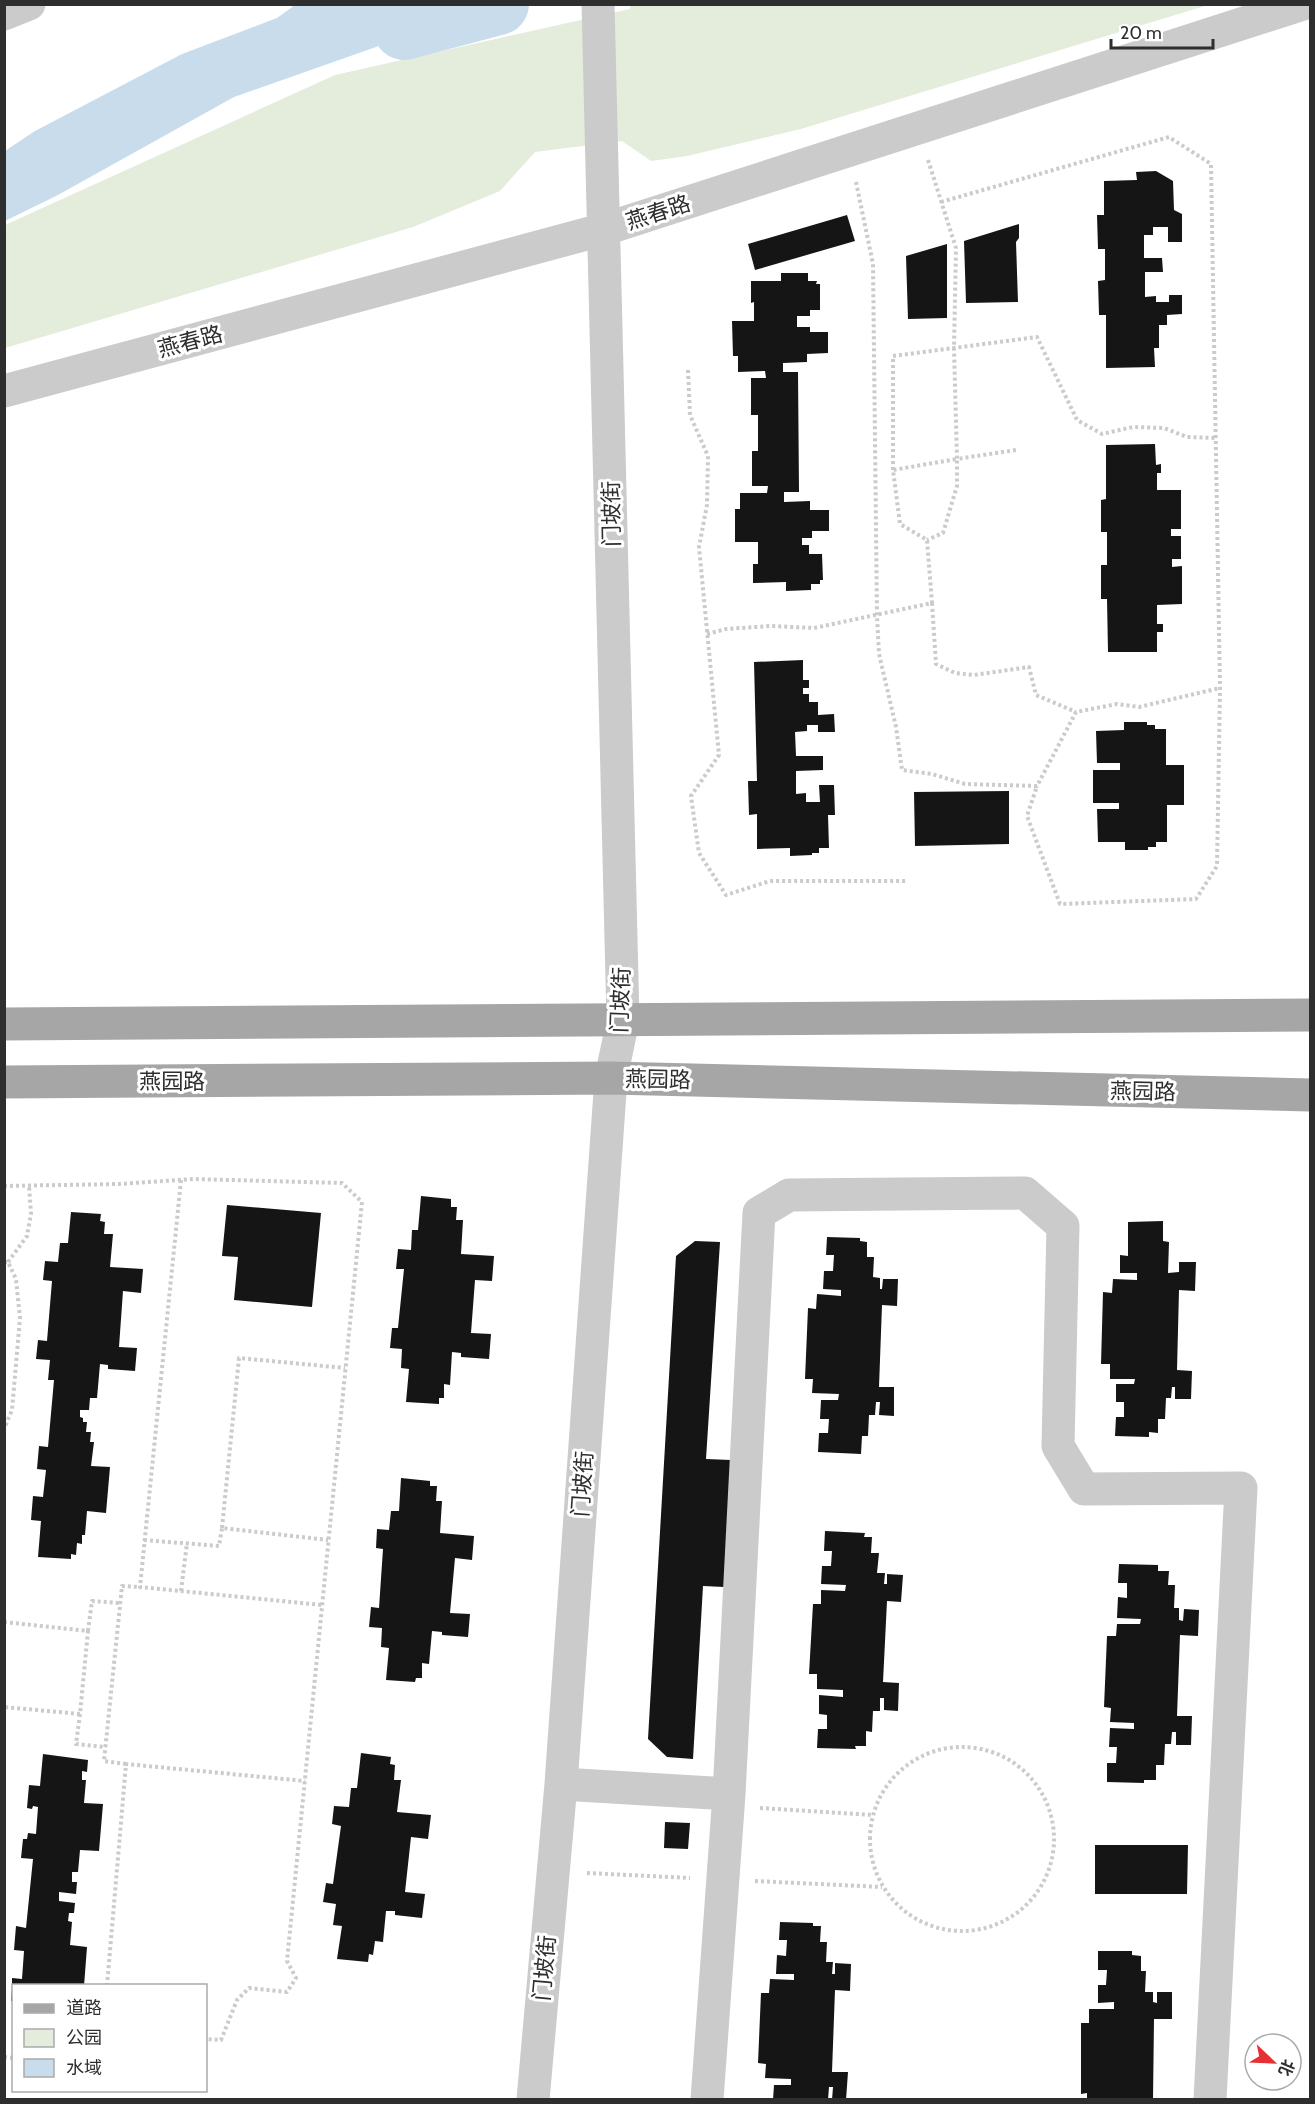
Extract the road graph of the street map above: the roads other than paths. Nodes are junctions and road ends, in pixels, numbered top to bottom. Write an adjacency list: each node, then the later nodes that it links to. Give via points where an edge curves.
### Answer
1 (29, 4): 4 (street)
2 (598, 4): 5 (street, 门坡街)
3 (1303, 4): 5 (street, 燕春路)
4 (4, 14)
5 (605, 229): 6 (street, 燕春路); 8 (street, 门坡街)
6 (4, 391)
7 (1311, 1015): 8 (main road)
8 (623, 1020): 9 (main road); 10 (street, 门坡街)
9 (4, 1024)
10 (611, 1078): 11 (main road, 燕园路); 12 (main road, 燕园路); 13 (street, 门坡街)
11 (4, 1082)
12 (1311, 1095)
13 (561, 1784): 14 (street); 15 (street, 门坡街)
14 (729, 1800): 16 (street); 17 (street, via 759,1213 789,1195 1025,1193 1063,1226 1058,1446 1084,1489 1241,1488)
15 (533, 2100)
16 (707, 2100)
17 (1210, 2100)

